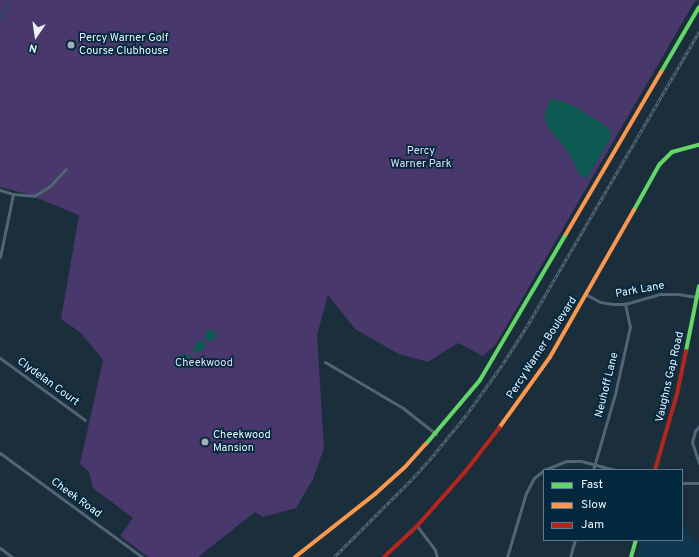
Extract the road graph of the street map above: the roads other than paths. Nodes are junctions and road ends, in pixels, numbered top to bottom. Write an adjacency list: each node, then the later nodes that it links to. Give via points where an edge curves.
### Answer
1 (699, 7): 15 (street, via 489,366)
2 (699, 145): 8 (street, Percy Warner Boulevard, via 672,152 659,165)
3 (66, 170): 5 (street, via 50,186 34,196)
4 (0, 190): 5 (street)
5 (14, 194): 6 (street)
6 (0, 257)
7 (699, 286): 9 (street, Vaughns Gap Road)
8 (587, 295): 10 (street, Park Lane, via 600,302); 26 (street, Percy Warner Boulevard, via 550,357 510,415 465,472)
9 (697, 297): 10 (street, Park Lane, via 660,294); 22 (street, Vaughns Gap Road, via 677,394)
10 (626, 304): 18 (street, Neuhoff Lane, via 630,327 616,394)
11 (0, 358): 13 (street, Clydelan Court)
12 (325, 362): 15 (street, via 403,408)
13 (85, 420)
14 (699, 426): 17 (street, via 692,442)
15 (436, 434): 32 (street, via 375,494)
16 (0, 453): 31 (street, Cheek Road)
17 (699, 463)
18 (595, 464): 19 (street, via 566,461); 20 (street, Neuhoff Lane); 21 (street)
19 (546, 469)
20 (593, 469)
21 (612, 469)
22 (655, 469)
23 (543, 471): 35 (street, via 534,478 526,493)
24 (683, 483): 25 (street)
25 (699, 483)
26 (417, 526): 33 (street, Percy Warner Boulevard); 34 (street)
27 (575, 541): 36 (street)
28 (636, 541): 37 (street)
29 (0, 548): 30 (street)
30 (12, 557)
31 (142, 557)
32 (295, 557)
33 (384, 557)
34 (438, 557)
35 (507, 557)
36 (570, 557)
37 (631, 557)

